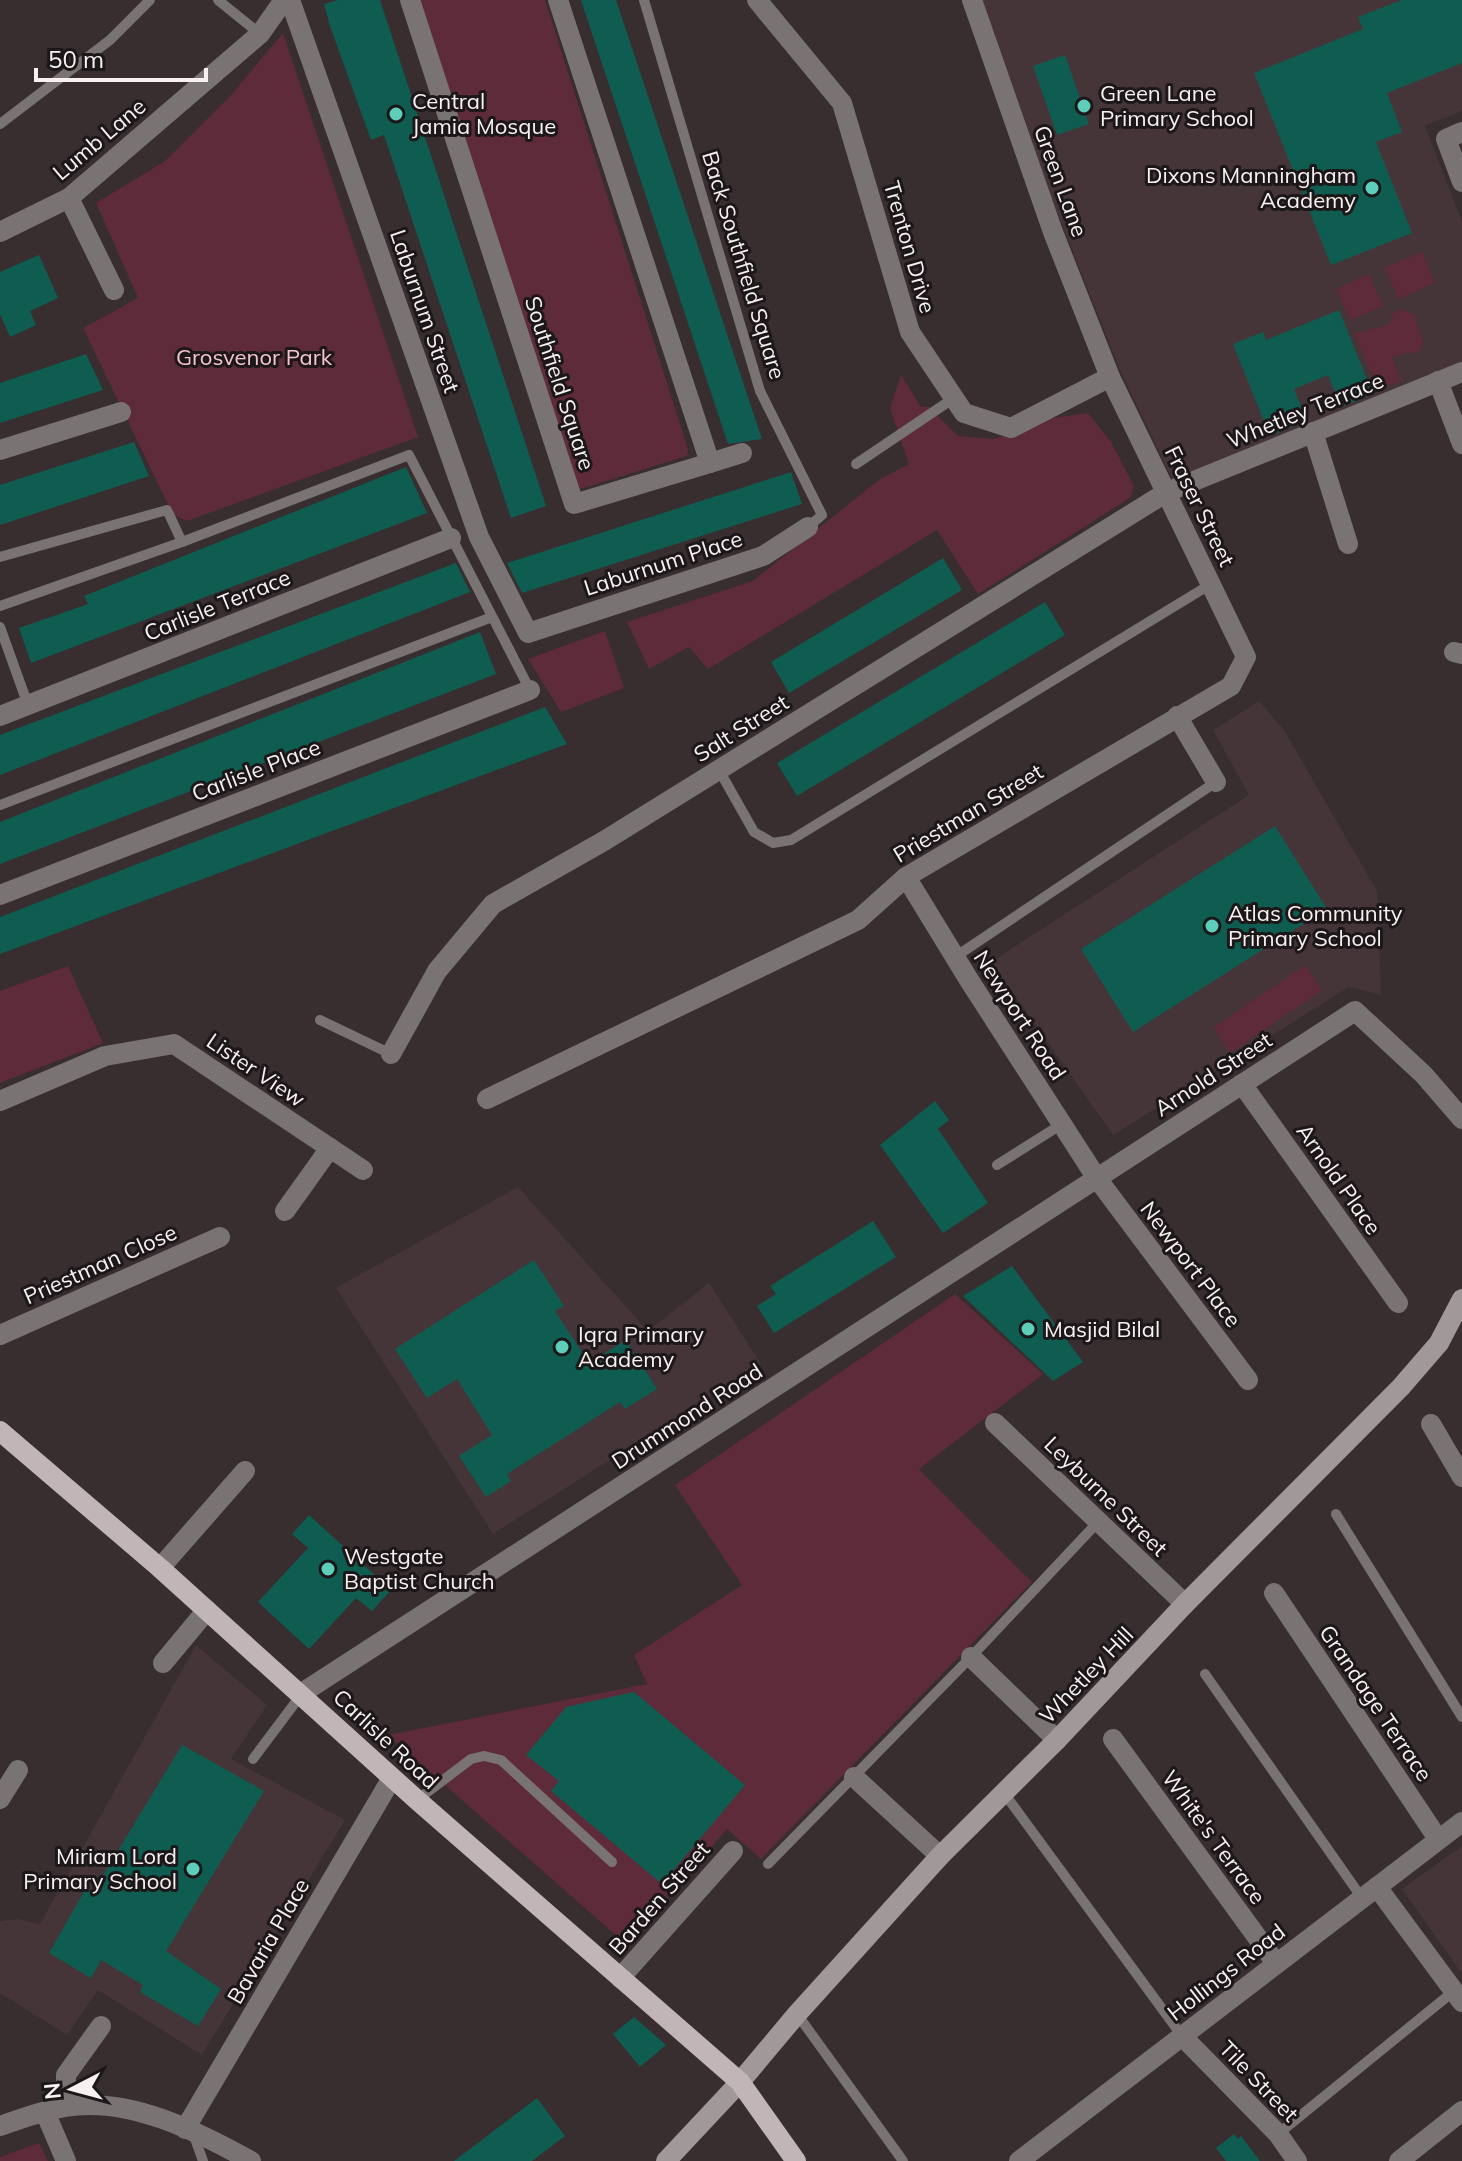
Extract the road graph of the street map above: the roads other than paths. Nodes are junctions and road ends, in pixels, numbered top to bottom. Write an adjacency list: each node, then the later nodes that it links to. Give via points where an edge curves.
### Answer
1 (150, 0): 10 (lane, via 110,40)
2 (218, 0): 9 (lane)
3 (287, 0): 9 (street, Lumb Lane); 37 (street, Laburnum Street, via 479,537)
4 (410, 0): 25 (street, Southfield Square, via 574,504)
5 (558, 0): 25 (street)
6 (644, 0): 28 (lane, Back Southfield Square, via 760,391 822,515)
7 (757, 0): 19 (street, Trenton Drive, via 842,103 910,332)
8 (972, 0): 17 (street, Green Lane)
9 (260, 34): 13 (street, Lumb Lane)
10 (0, 124)
11 (1454, 135): 12 (street)
12 (1462, 182)
13 (69, 198): 14 (street, Lumb Lane); 15 (street)
14 (0, 232)
15 (114, 290)
16 (1462, 372): 18 (street, Whetley Terrace)
17 (1110, 377): 19 (street, Trenton Drive, via 1011,428 964,413); 27 (street, Fraser Street)
18 (1438, 381): 21 (street, Whetley Terrace); 22 (street)
19 (954, 398): 26 (lane)
20 (121, 412): 23 (street)
21 (1313, 432): 27 (street, Whetley Terrace); 31 (street)
22 (1462, 444)
23 (0, 450)
24 (742, 453): 25 (street)
25 (710, 463)
26 (856, 464)
27 (1167, 492): 33 (street, Fraser Street); 43 (street, Salt Street)
28 (808, 527): 37 (street, Laburnum Place, via 763,556)
29 (451, 538): 30 (lane, via 409,455); 35 (lane); 40 (street, Carlisle Terrace)
30 (182, 542): 32 (lane, via 167,510); 34 (lane)
31 (1348, 544)
32 (0, 557)
33 (1211, 584): 38 (street, Fraser Street); 43 (lane, via 791,840 773,843 754,832)
34 (0, 606)
35 (492, 617): 39 (lane); 45 (lane)
36 (0, 627): 40 (lane)
37 (528, 633)
38 (1246, 657): 42 (street, Priestman Street, via 1231,686)
39 (530, 690): 47 (street, Carlisle Place)
40 (28, 705): 41 (street, Carlisle Terrace)
41 (0, 716)
42 (1177, 716): 44 (street); 46 (street, Priestman Street)
43 (719, 770): 50 (street, Salt Street, via 493,904 437,971)
44 (1216, 782): 48 (lane)
45 (0, 805)
46 (906, 877): 48 (street, Newport Road); 52 (street, Priestman Street, via 858,920)
47 (0, 895)
48 (955, 957): 55 (street, Newport Road)
49 (320, 1020): 50 (lane)
50 (391, 1054)
51 (1242, 1084): 54 (street, Arnold Street, via 1355,1011); 59 (street, Arnold Street); 63 (street, Arnold Place)
52 (487, 1099)
53 (0, 1101): 56 (street, Lister View, via 105,1056 174,1044)
54 (1462, 1119)
55 (1062, 1124): 57 (lane); 59 (street, Newport Road)
56 (330, 1148): 58 (street, Lister View); 60 (street)
57 (997, 1165)
58 (363, 1170)
59 (1096, 1177): 65 (street, Newport Place); 80 (street, Drummond Road)
60 (285, 1211)
61 (220, 1237): 64 (street, Priestman Close)
62 (1462, 1299): 75 (main road, Whetley Hill, via 1439,1343 1401,1387)
63 (1398, 1303)
64 (0, 1335)
65 (1248, 1380)
66 (995, 1423): 72 (street, Leyburne Street)
67 (1431, 1424): 70 (street)
68 (4, 1440): 73 (main road, Carlisle Road)
69 (245, 1471): 73 (street)
70 (1462, 1477)
71 (1336, 1514): 81 (lane)
72 (1097, 1523): 75 (street, Leyburne Street); 77 (lane)
73 (160, 1568): 76 (main road, Carlisle Road)
74 (1274, 1593): 92 (street, Grandage Terrace)
75 (1185, 1604): 83 (main road, Whetley Hill)
76 (207, 1610): 78 (street); 80 (main road, Carlisle Road)
77 (971, 1657): 83 (street); 86 (lane)
78 (163, 1663)
79 (1205, 1674): 97 (lane)
80 (302, 1693): 84 (lane); 87 (main road, Carlisle Road)
81 (1462, 1717)
82 (1113, 1739): 98 (street, White's Terrace)
83 (1057, 1740): 88 (main road, Whetley Hill)
84 (253, 1759)
85 (18, 1770): 89 (street)
86 (854, 1777): 94 (street); 96 (lane)
87 (392, 1778): 90 (main road, Carlisle Road); 109 (street, Bavaria Place)
88 (1004, 1793): 94 (main road, Whetley Hill); 103 (lane)
89 (0, 1799)
90 (417, 1800): 95 (lane, via 471,1759 501,1760); 99 (main road, Carlisle Road)
91 (1462, 1822): 92 (street, Hollings Road)
92 (1438, 1839): 97 (street, Hollings Road)
93 (733, 1851): 99 (street, Barden Street)
94 (940, 1856): 101 (main road, Whetley Hill)
95 (612, 1862)
96 (768, 1864)
97 (1370, 1892): 98 (street, Hollings Road); 100 (street)
98 (1276, 1963): 103 (street, Hollings Road)
99 (620, 1978): 104 (main road, Carlisle Road)
100 (1458, 1997): 110 (lane)
101 (797, 2014): 104 (main road, Whetley Hill); 116 (lane)
102 (101, 2026): 105 (street, via 66,2075)
103 (1182, 2036): 110 (street, Tile Street); 117 (street, Hollings Road)
104 (740, 2082): 114 (main road, Whetley Hill); 115 (main road, Carlisle Road)
105 (66, 2106): 107 (street); 109 (street, via 106,2105)
106 (1462, 2111): 119 (street)
107 (45, 2112): 108 (street); 111 (street)
108 (2, 2121)
109 (189, 2131): 112 (lane); 113 (street)
110 (1278, 2134): 118 (street, Tile Street)
111 (66, 2161)
112 (203, 2161)
113 (251, 2161)
114 (666, 2161)
115 (796, 2161)
116 (903, 2161)
117 (1019, 2161)
118 (1297, 2161)
119 (1399, 2161)

